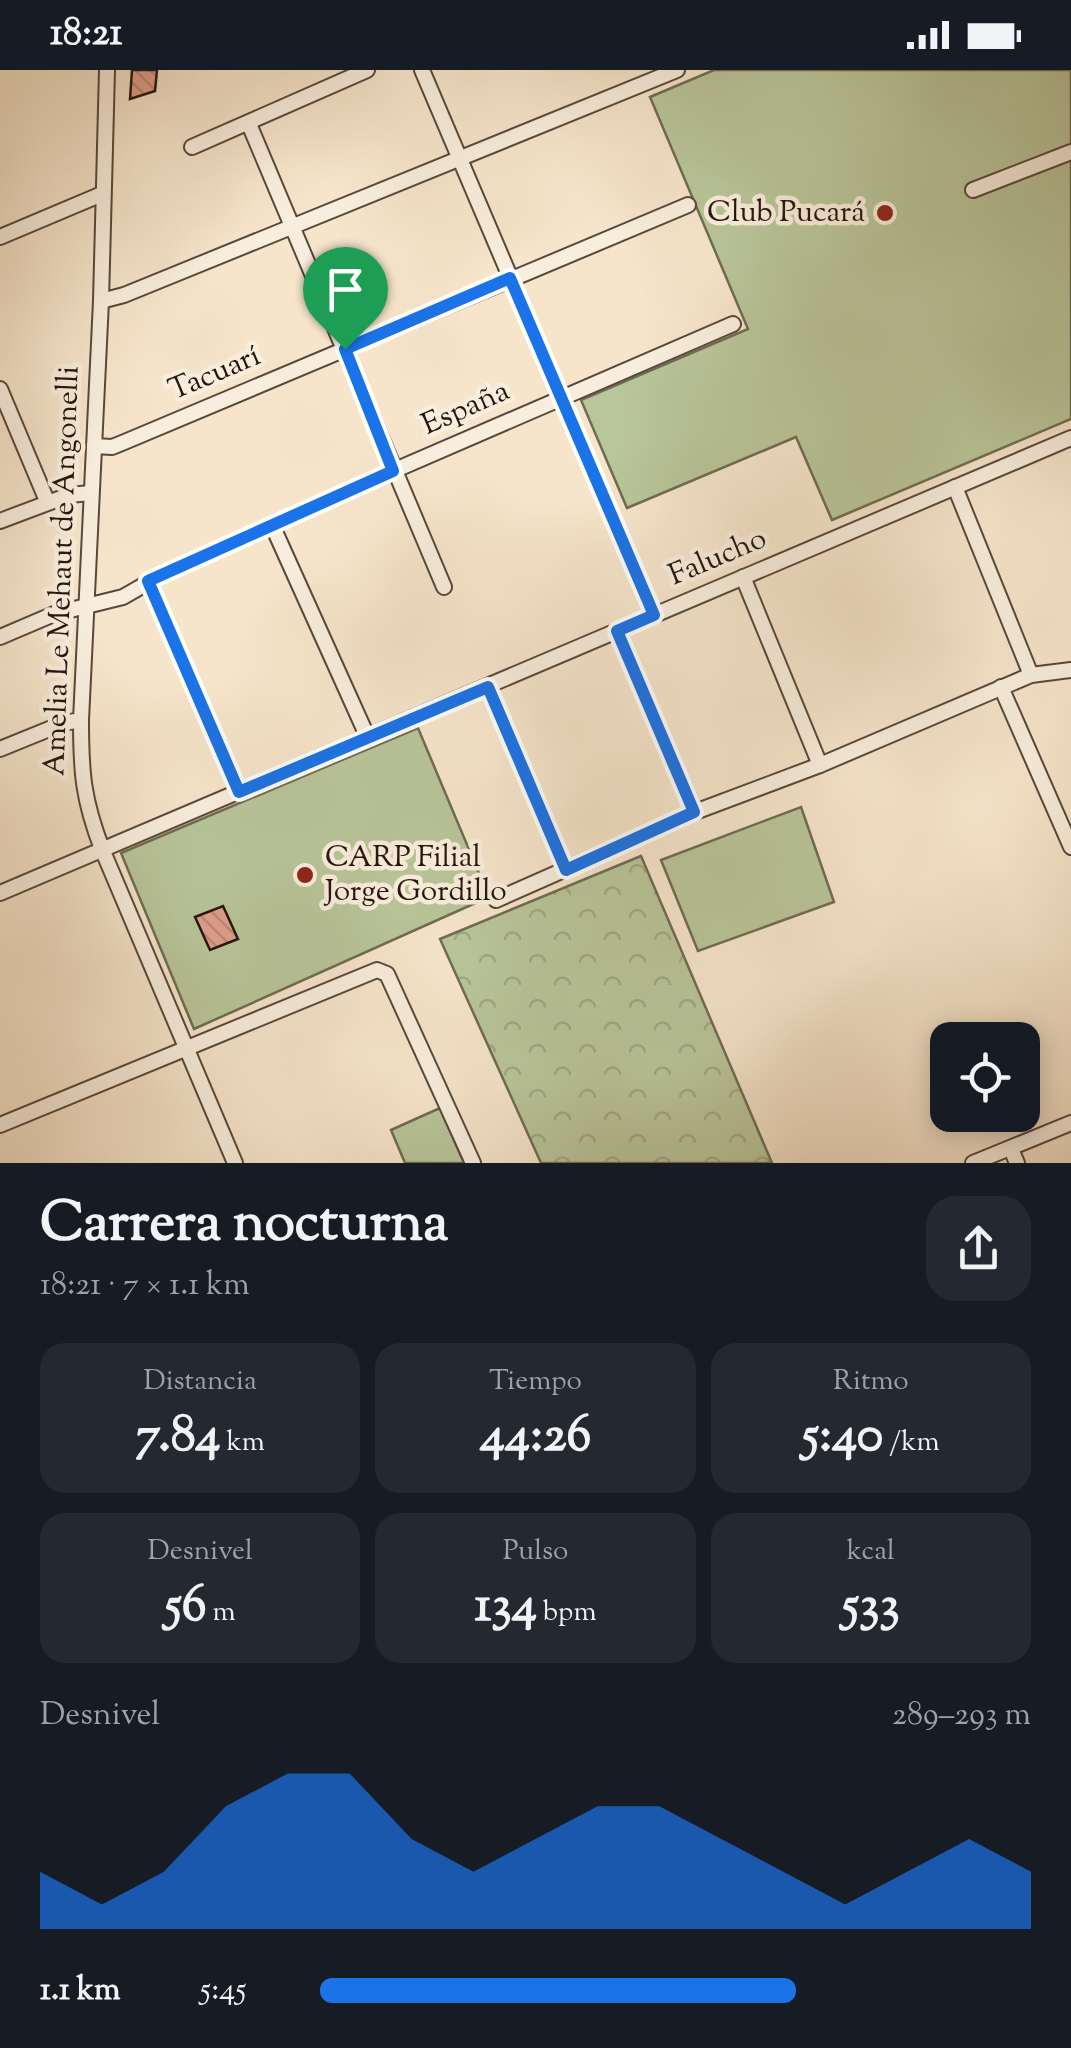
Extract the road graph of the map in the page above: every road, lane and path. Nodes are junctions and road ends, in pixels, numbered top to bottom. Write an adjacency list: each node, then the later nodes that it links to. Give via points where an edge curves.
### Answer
1 (106, 70): 10 (street, Amelia Le Mehaut de Angonelli)
2 (366, 70): 5 (street)
3 (422, 70): 8 (street)
4 (677, 70): 8 (street)
5 (249, 124): 6 (street); 12 (street)
6 (192, 147)
7 (1071, 152): 9 (street)
8 (459, 158): 12 (street); 14 (street)
9 (973, 190)
10 (102, 194): 13 (street); 15 (street, Amelia Le Mehaut de Angonelli)
11 (688, 205): 14 (street, Tacuarí)
12 (293, 226): 15 (street); 17 (street)
13 (0, 237)
14 (510, 278): 17 (street, Tacuarí); 19 (street)
15 (100, 301): 21 (street, Amelia Le Mehaut de Angonelli)
16 (734, 324): 19 (street, España)
17 (345, 349): 21 (street, Tacuarí, via 122,443); 22 (street)
18 (0, 389): 25 (street)
19 (562, 398): 22 (street, España); 32 (street)
20 (1071, 438): 23 (street, Falucho)
21 (94, 446): 24 (street, Amelia Le Mehaut de Angonelli)
22 (393, 471): 27 (street, España); 30 (street)
23 (955, 487): 28 (street, Falucho); 36 (street)
24 (91, 494): 25 (street); 31 (street, Amelia Le Mehaut de Angonelli)
25 (47, 502): 26 (street)
26 (0, 521)
27 (273, 527): 29 (street, España); 40 (street)
28 (744, 577): 32 (street, Falucho); 42 (street)
29 (148, 581): 31 (street, España); 43 (street)
30 (444, 587)
31 (86, 606): 34 (street, España); 39 (street, Amelia Le Mehaut de Angonelli)
32 (654, 615): 33 (street, Falucho)
33 (617, 631): 37 (street, Falucho); 44 (street)
34 (0, 637)
35 (1071, 670): 36 (street)
36 (1030, 676): 38 (street)
37 (488, 687): 40 (street, Falucho); 47 (street)
38 (1001, 687): 42 (street); 45 (street)
39 (81, 720): 41 (street); 46 (street, Amelia Le Mehaut de Angonelli, via 84,799)
40 (368, 738): 43 (street, Falucho)
41 (0, 750)
42 (820, 764): 44 (street)
43 (239, 792): 46 (street, Falucho)
44 (694, 812): 47 (street)
45 (1071, 847)
46 (102, 849): 48 (street, Falucho); 50 (street, Amelia Le Mehaut de Angonelli)
47 (566, 870): 49 (street)
48 (0, 893)
49 (496, 900)
50 (186, 1046): 52 (street); 54 (street, Amelia Le Mehaut de Angonelli); 55 (street, via 376,970 387,974)
51 (1071, 1123): 53 (street)
52 (0, 1125)
53 (1014, 1156): 56 (street)
54 (235, 1163)
55 (473, 1163)
56 (973, 1163)

